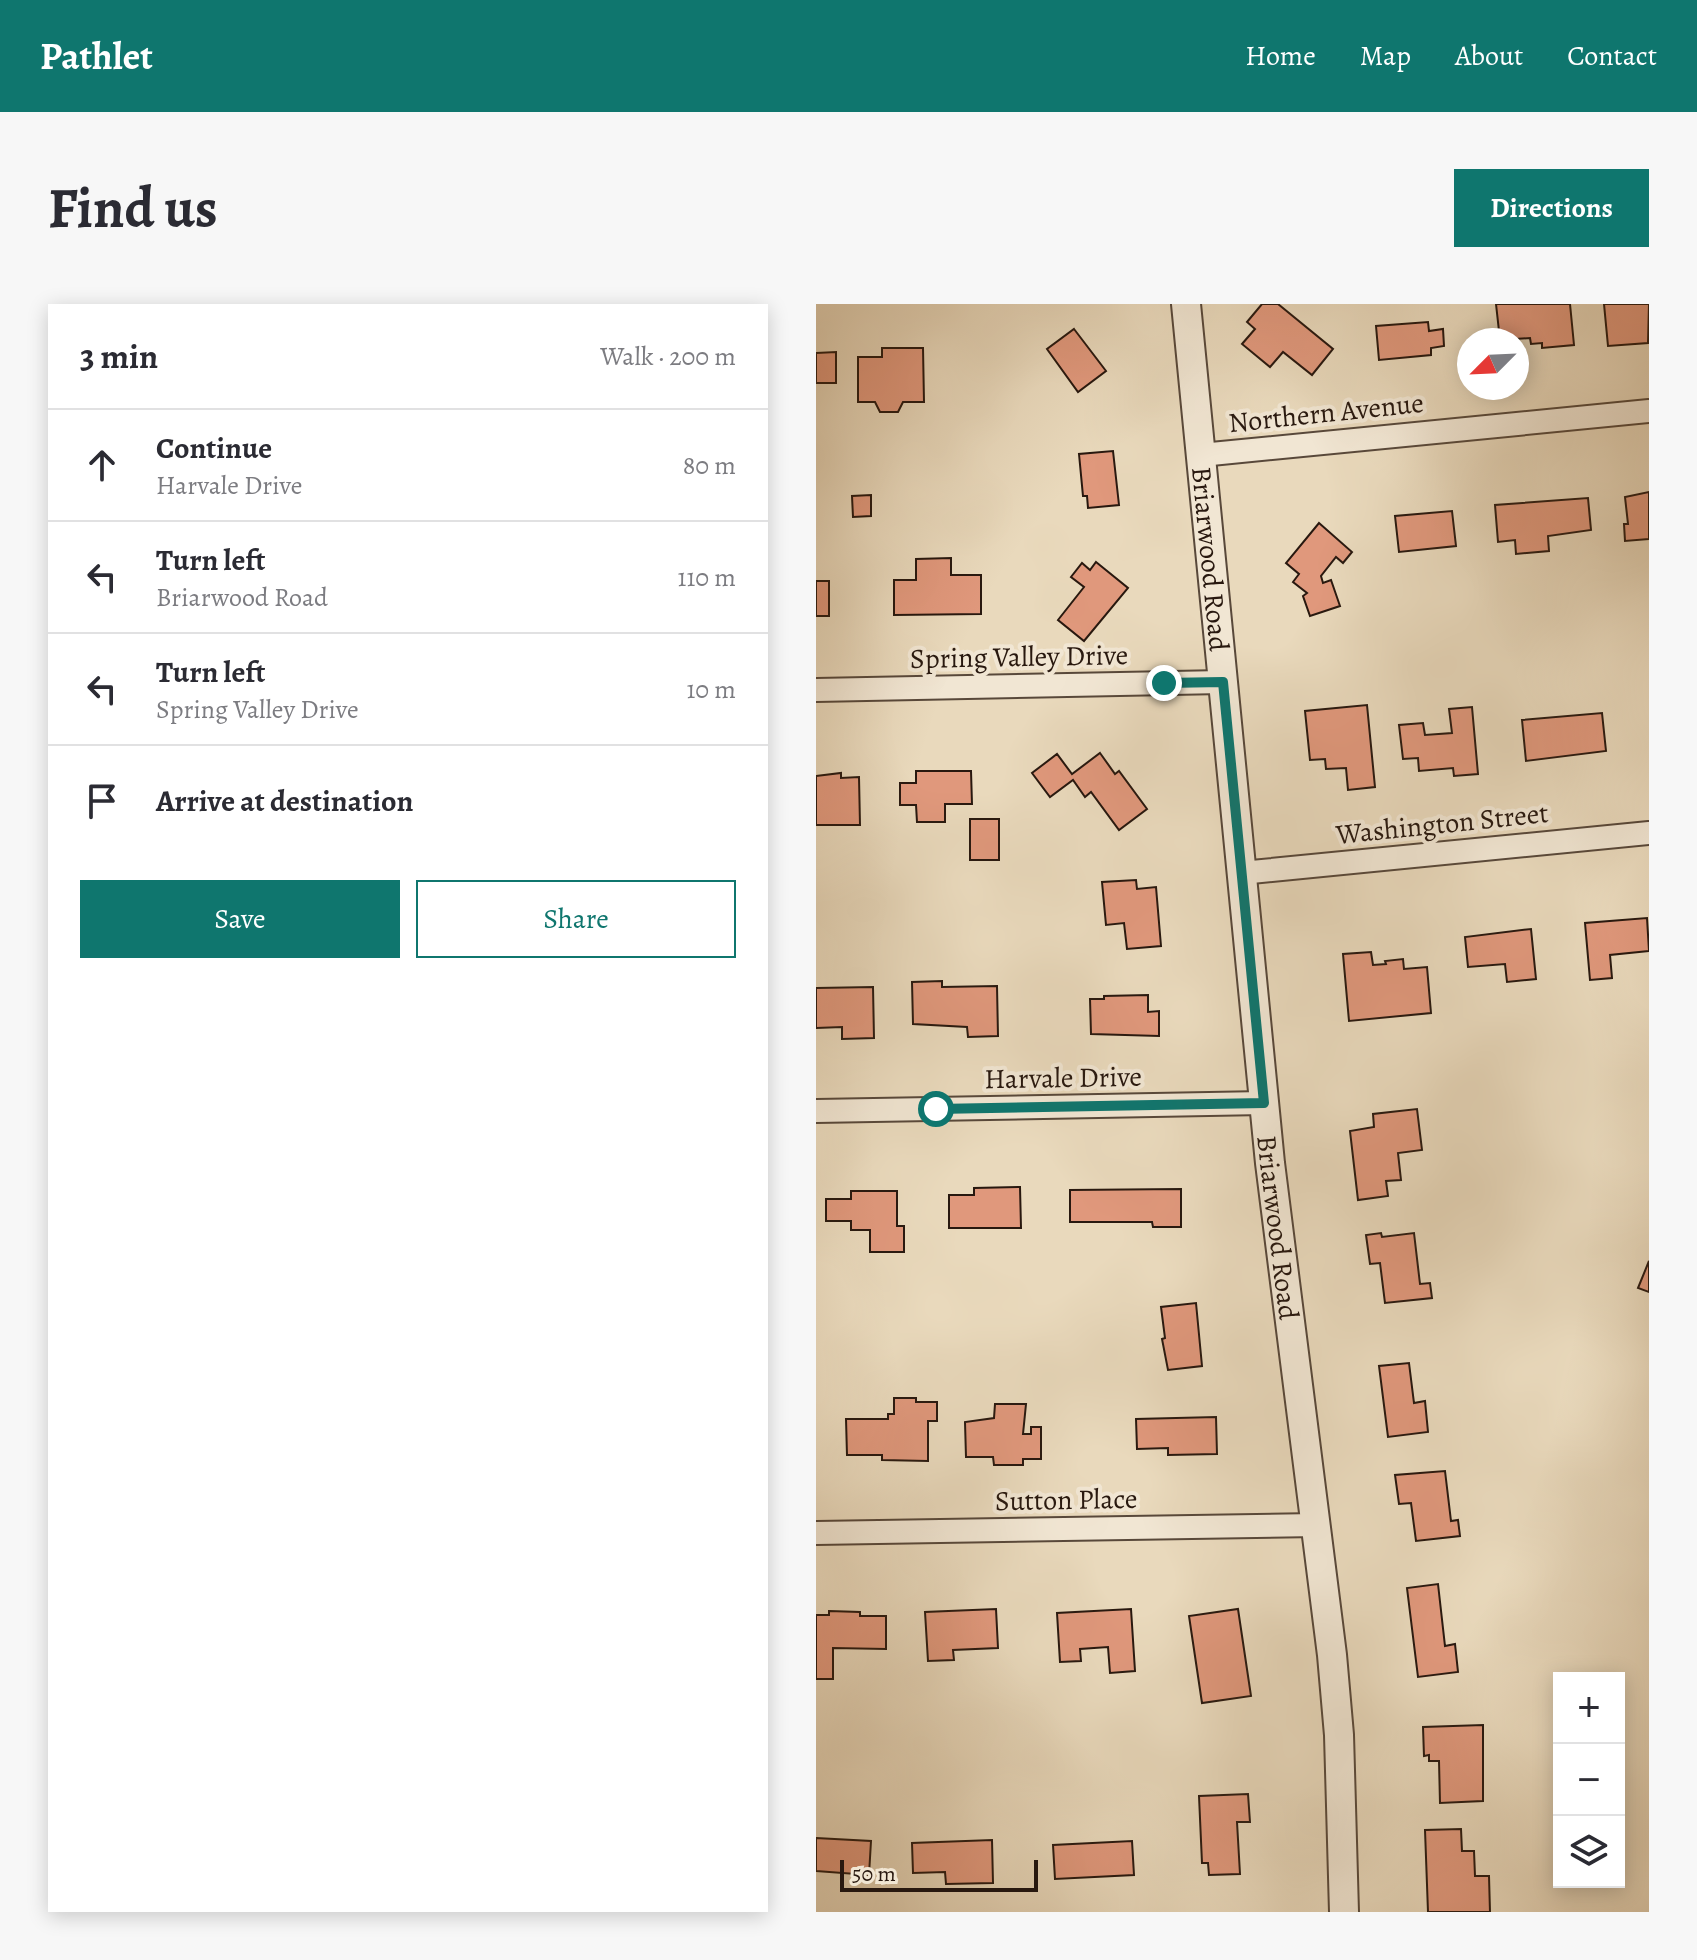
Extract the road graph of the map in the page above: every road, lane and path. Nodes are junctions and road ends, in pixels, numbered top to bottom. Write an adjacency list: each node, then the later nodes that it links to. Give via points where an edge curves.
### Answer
1 (1186, 304): 3 (street, Briarwood Road)
2 (1649, 411): 3 (street, Northern Avenue)
3 (1201, 455): 4 (street, Briarwood Road)
4 (1223, 682): 5 (street, Spring Valley Drive); 7 (street, Briarwood Road)
5 (816, 690)
6 (1649, 833): 7 (street, Washington Street)
7 (1241, 873): 8 (street, Briarwood Road)
8 (1264, 1103): 9 (street, Harvale Drive); 10 (street, Briarwood Road)
9 (816, 1111)
10 (1317, 1525): 11 (street, Sutton Place); 12 (street, Briarwood Road, via 1339,1735)
11 (816, 1533)
12 (1344, 1912)

